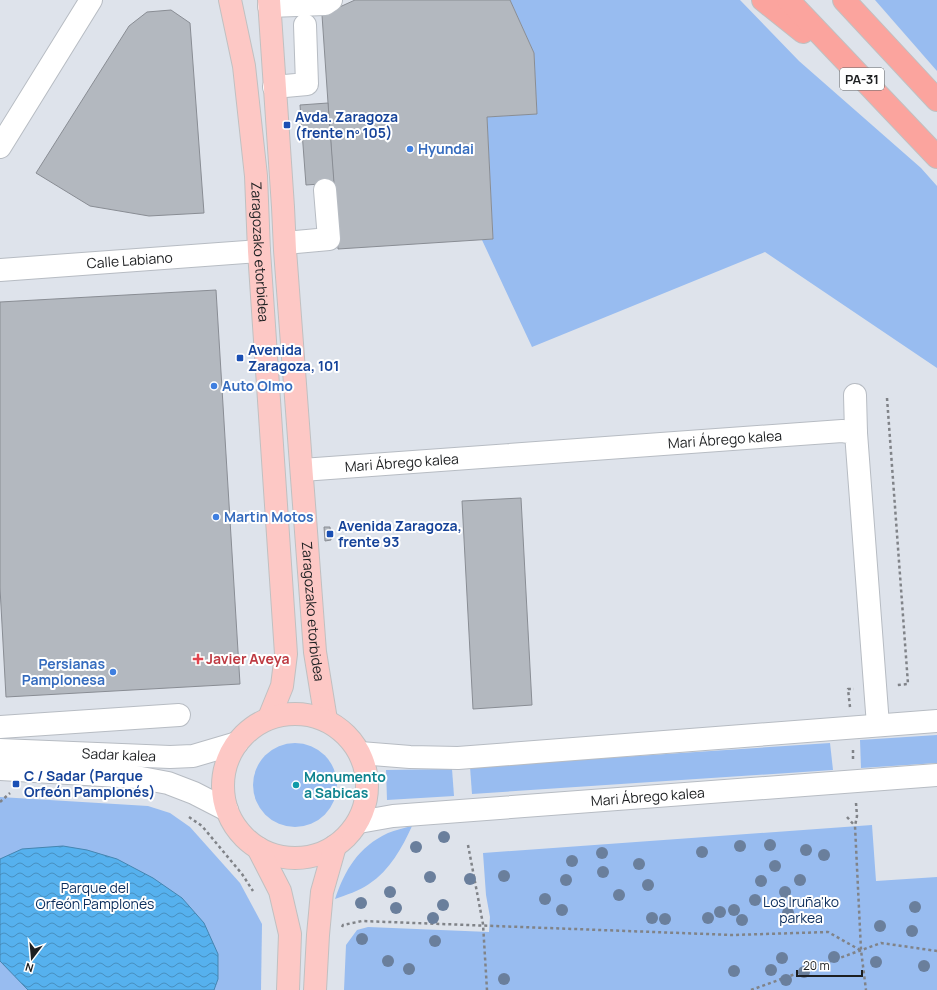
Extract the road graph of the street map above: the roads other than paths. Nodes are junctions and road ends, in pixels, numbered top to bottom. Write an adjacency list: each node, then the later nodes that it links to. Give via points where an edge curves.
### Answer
1 (91, 0): 12 (street)
2 (230, 0): 16 (main road, Zaragozako etorbidea, via 244,66 256,176)
3 (331, 0): 7 (street, via 325,4)
4 (763, 0): 9 (highway)
5 (788, 0): 9 (highway, PA-31)
6 (844, 0): 11 (highway, PA-31)
7 (269, 3): 10 (main road, Zaragozako etorbidea)
8 (305, 25): 10 (street, via 307,84)
9 (860, 77): 13 (highway, PA-31)
10 (274, 87): 15 (main road, Zaragozako etorbidea)
11 (937, 100)
12 (0, 146)
13 (937, 158)
14 (325, 190): 15 (street, via 329,240)
15 (285, 243): 20 (main road, Zaragozako etorbidea)
16 (259, 251): 17 (street, Calle Labiano); 22 (main road, Zaragozako etorbidea, via 286,654 282,686)
17 (0, 270)
18 (855, 395): 19 (street)
19 (856, 433): 20 (street, Mari Ábrego kalea, via 842,431); 25 (street)
20 (302, 470): 23 (main road, Zaragozako etorbidea, via 315,652)
21 (179, 715): 26 (street)
22 (269, 718): 23 (main road, via 288,714); 27 (main road, via 251,728)
23 (326, 720): 29 (main road, via 346,734)
24 (937, 721): 25 (street)
25 (878, 725): 29 (street, via 458,758)
26 (0, 727)
27 (237, 744): 28 (street, Sadar kalea, via 192,756 170,757); 32 (main road, via 226,764 223,787)
28 (0, 750)
29 (360, 753): 33 (main road, via 367,776 367,800)
30 (0, 769): 32 (street, Sadar kalea, via 136,777 168,783)
31 (937, 775): 33 (street, Mari Ábrego kalea, via 408,815)
32 (227, 810): 35 (main road, via 239,832)
33 (358, 822): 34 (main road)
34 (335, 846): 35 (main road, via 317,855 297,858 277,856); 37 (main road, via 322,892)
35 (258, 848): 36 (main road, via 280,891 290,934)
36 (288, 990)
37 (315, 990)

